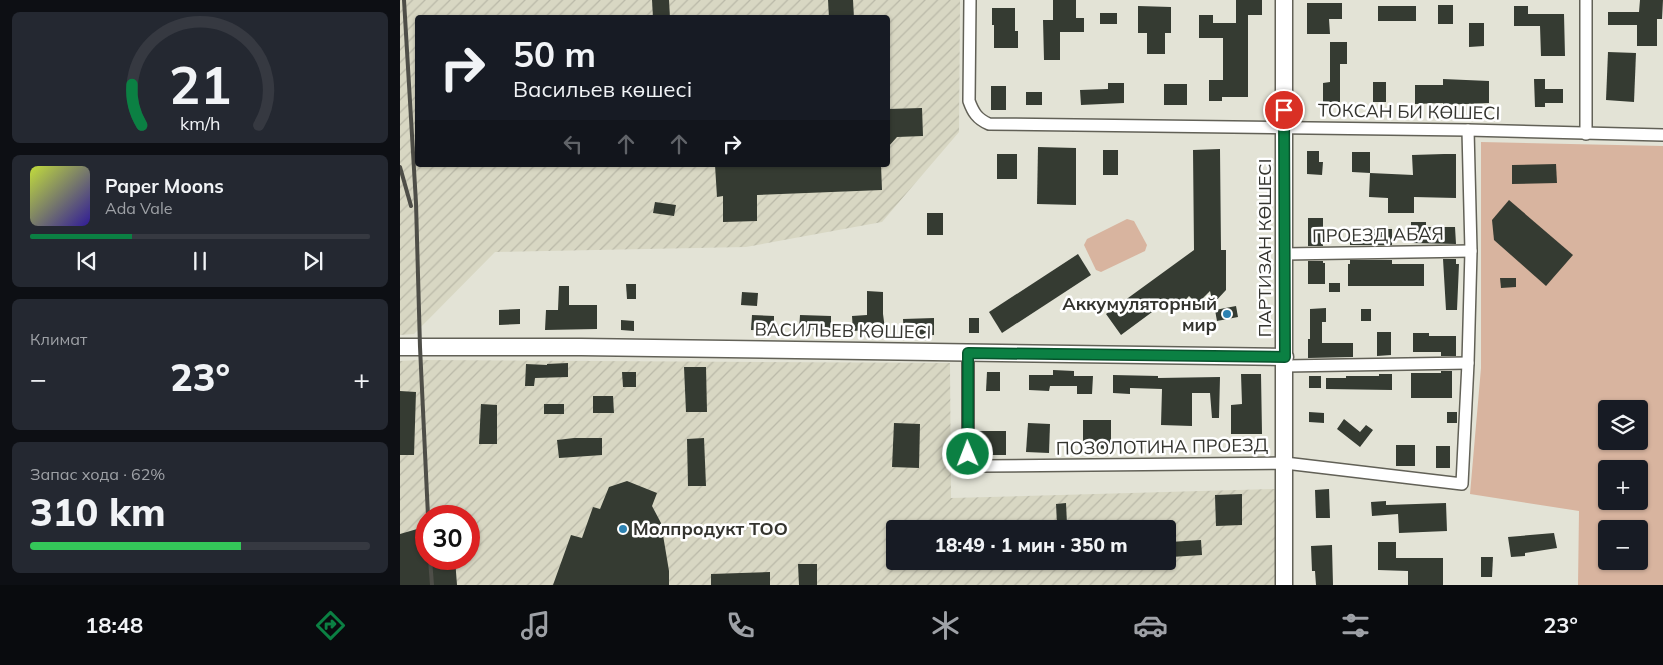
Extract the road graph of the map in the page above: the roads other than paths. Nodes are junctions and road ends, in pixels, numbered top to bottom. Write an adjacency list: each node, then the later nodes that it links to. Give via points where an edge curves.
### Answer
1 (970, 0): 4 (street, ТОКСАН БИ КӨШЕСІ, via 969,101 976,116 989,124)
2 (1284, 0): 4 (street, ПАРТИЗАН КӨШЕСІ)
3 (1586, 0): 6 (street)
4 (1284, 128): 5 (street, ТОКСАН БИ КӨШЕСІ); 9 (street, ПАРТИЗАН КӨШЕСІ)
5 (1468, 130): 6 (street, ТОКСАН БИ КӨШЕСІ); 8 (street)
6 (1586, 134): 7 (street, ТОКСАН БИ КӨШЕСІ)
7 (1663, 135)
8 (1471, 251): 9 (street, ПРОЕЗД АБАЯ); 13 (street)
9 (1285, 254): 12 (street, ПАРТИЗАН КӨШЕСІ)
10 (400, 347): 11 (street, ВАСИЛЬЕВ КӨШЕСІ)
11 (968, 353): 12 (street, ВАСИЛЬЕВ КӨШЕСІ); 14 (street, ПОЗОЛОТИНА ПРОЕЗД, via 967,448 970,460 975,464)
12 (1285, 361): 13 (street, ВАСИЛЬЕВ КӨШЕСІ); 14 (street, ПАРТИЗАН КӨШЕСІ)
13 (1468, 363): 14 (street, ПОЗОЛОТИНА ПРОЕЗД, via 1462,484)
14 (1285, 464): 15 (street, ПАРТИЗАН КӨШЕСІ)
15 (1284, 585)

